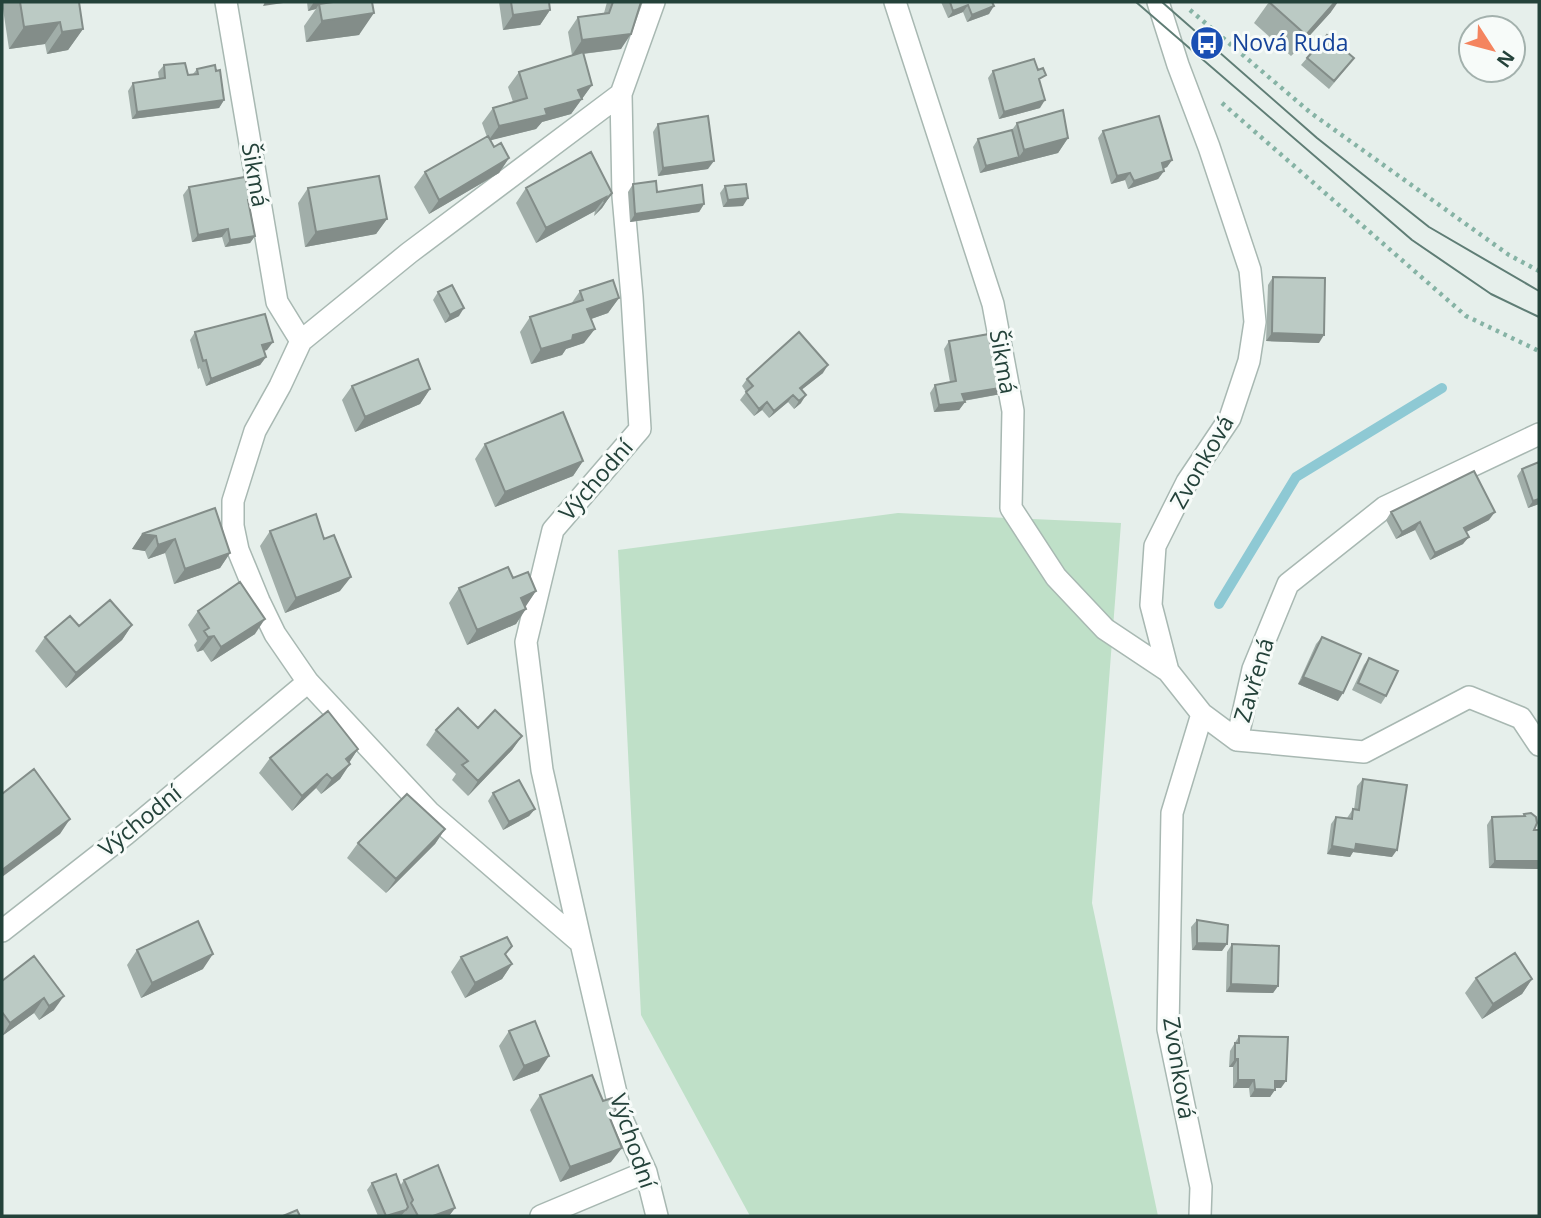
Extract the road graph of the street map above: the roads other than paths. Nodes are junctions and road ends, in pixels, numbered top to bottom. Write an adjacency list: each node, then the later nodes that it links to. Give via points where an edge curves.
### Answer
1 (226, 2): 6 (street, Šikmá, via 277,302)
2 (654, 2): 5 (street, Východní)
3 (895, 2): 8 (street, Šikmá, via 993,303 1013,411 1011,508 1056,577 1105,629)
4 (1158, 2): 8 (street, Zvonková, via 1250,270 1255,322 1249,361 1230,418 1187,482 1155,546 1151,604)
5 (621, 94): 6 (street, via 409,253); 14 (street, Východní, via 623,196 640,429 553,530 526,642 542,771)
6 (301, 341): 9 (street, via 255,430 233,501 233,526 259,601)
7 (1539, 434): 11 (street, Zavřená, via 1385,507 1288,584 1253,669)
8 (1168, 671): 10 (street, Zvonková)
9 (308, 682): 13 (street, Východní); 14 (street, via 429,812)
10 (1202, 714): 11 (street, Zvonková); 18 (street, Zvonková, via 1171,813 1168,1029 1201,1188)
11 (1237, 740): 12 (street, Zavřená, via 1364,752 1469,698 1521,718)
12 (1539, 745)
13 (2, 932)
14 (581, 943): 15 (street, Východní, via 622,1119)
15 (646, 1172): 16 (street); 17 (street, Východní)
16 (541, 1216)
17 (657, 1216)
18 (1200, 1216)

